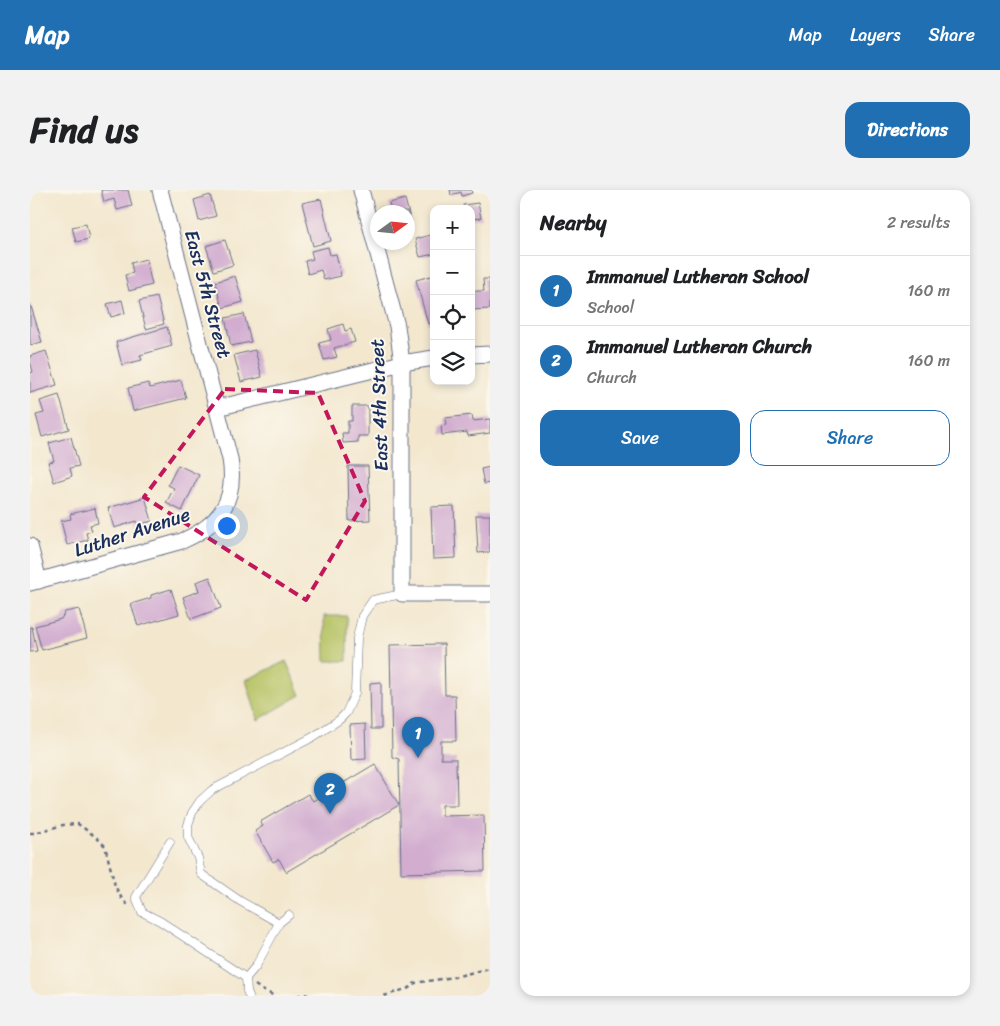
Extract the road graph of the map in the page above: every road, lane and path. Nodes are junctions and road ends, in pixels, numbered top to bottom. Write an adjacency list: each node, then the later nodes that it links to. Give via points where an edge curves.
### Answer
1 (160, 190): 7 (street, East 5th Street)
2 (360, 190): 6 (street, East 4th Street, via 396,326)
3 (490, 354): 4 (street)
4 (475, 355)
5 (430, 359): 6 (street)
6 (402, 363): 7 (street); 10 (street, East 4th Street)
7 (217, 408): 9 (street, Luther Avenue, via 232,471 226,504 205,530 182,541)
8 (30, 546): 9 (street)
9 (35, 582)
10 (402, 594): 11 (street); 16 (lane, via 373,600 362,616 356,638 354,692 346,713 313,736 212,790 192,813 188,837 201,874)
11 (490, 594)
12 (30, 833): 14 (path, via 78,824 105,846 115,886 126,904)
13 (170, 842): 18 (lane, via 136,897 142,912)
14 (134, 908)
15 (289, 915): 16 (lane)
16 (279, 923): 18 (lane)
17 (490, 968): 23 (path, via 415,983)
18 (246, 978): 19 (lane); 20 (path)
19 (249, 996)
20 (275, 996)
21 (297, 996): 22 (path)
22 (310, 996)
23 (384, 996)

